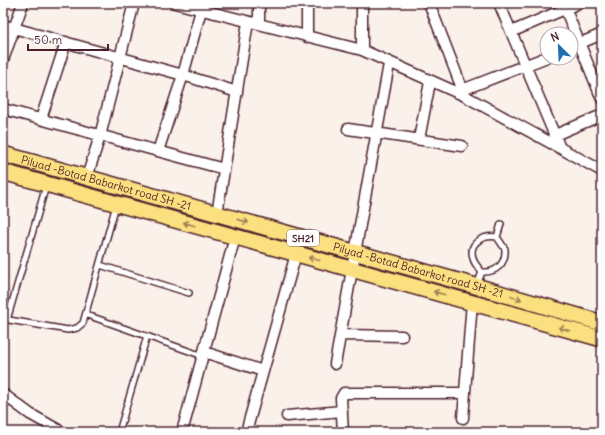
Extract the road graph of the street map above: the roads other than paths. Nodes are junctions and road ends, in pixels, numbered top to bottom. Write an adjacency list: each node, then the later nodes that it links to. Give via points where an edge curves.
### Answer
1 (23, 3): 16 (street)
2 (134, 3): 24 (street)
3 (175, 3): 11 (street)
4 (259, 3): 13 (street)
5 (307, 3): 19 (street)
6 (362, 3): 22 (street)
7 (429, 3): 33 (street)
8 (499, 3): 17 (street)
9 (579, 3): 10 (street)
10 (564, 6): 15 (street); 17 (street)
11 (207, 8): 12 (street); 29 (street)
12 (248, 22): 13 (street); 32 (street)
13 (259, 24): 19 (street)
14 (3, 25): 16 (street)
15 (570, 26)
16 (14, 28): 20 (street); 25 (street)
17 (511, 32): 28 (street)
18 (602, 34): 21 (street)
19 (307, 37): 22 (street)
20 (66, 42): 24 (street); 37 (street)
21 (579, 43)
22 (362, 50): 27 (street)
23 (579, 52): 31 (street)
24 (120, 58): 29 (street); 41 (street)
25 (3, 60)
26 (539, 60): 28 (street)
27 (389, 64): 30 (street); 39 (street)
28 (524, 67): 33 (street); 40 (street)
29 (183, 75): 32 (street); 45 (street)
30 (430, 82): 33 (street); 42 (street)
31 (600, 86): 34 (street)
32 (237, 92): 47 (street)
33 (463, 93): 44 (street)
34 (602, 99)
35 (3, 109): 37 (street)
36 (602, 115): 40 (street)
37 (41, 119): 41 (street)
38 (348, 129): 39 (street)
39 (377, 132): 42 (street); 57 (street)
40 (555, 135): 44 (street)
41 (100, 136): 45 (street); 50 (street)
42 (419, 139): 43 (street)
43 (462, 146)
44 (560, 148): 48 (street)
45 (158, 151): 47 (street)
46 (3, 154): 50 (main road, Pilyad -Botad Babarkot road SH -21 / SH21)
47 (224, 169): 53 (street)
48 (602, 171)
49 (3, 172): 51 (main road, Pilyad -Botad Babarkot road SH -21 / SH21)
50 (87, 177): 53 (main road, Pilyad -Botad Babarkot road SH -21 / SH21)
51 (46, 184): 52 (main road, Pilyad -Botad Babarkot road SH -21 / SH21); 66 (lane)
52 (116, 204): 55 (main road, Pilyad -Botad Babarkot road SH -21 / SH21, one-way to 52); 59 (lane)
53 (217, 214): 57 (main road, Pilyad -Botad Babarkot road SH -21 / SH21, one-way to 57)
54 (502, 224): 56 (lane)
55 (235, 237): 58 (main road, Pilyad -Botad Babarkot road SH -21 / SH21); 72 (street)
56 (497, 237): 61 (lane, via 505,249 503,262 494,271); 61 (lane, via 481,238 472,251 473,260)
57 (356, 252): 60 (street); 62 (main road, Pilyad -Botad Babarkot road SH -21 / SH21)
58 (296, 254): 60 (main road, Pilyad -Botad Babarkot road SH -21 / SH21, one-way to 58); 74 (street)
59 (100, 264): 63 (lane); 65 (lane)
60 (353, 269): 64 (main road, Pilyad -Botad Babarkot road SH -21 / SH21, one-way to 60); 68 (street)
61 (482, 272): 62 (lane)
62 (476, 286): 67 (main road, Pilyad -Botad Babarkot road SH -21 / SH21, one-way to 67)
63 (190, 293)
64 (472, 302): 71 (main road, Pilyad -Botad Babarkot road SH -21 / SH21, one-way to 64); 75 (street)
65 (87, 315): 66 (lane, via 77,328 68,330); 69 (lane)
66 (5, 319)
67 (602, 323)
68 (341, 335): 70 (street); 73 (street)
69 (147, 336): 72 (lane); 81 (lane)
70 (402, 336)
71 (602, 339)
72 (204, 354): 74 (street); 82 (street)
73 (335, 364)
74 (263, 371): 83 (street)
75 (465, 392): 77 (street, via 344,393 340,398); 79 (street)
76 (3, 394): 80 (street, via 30,414)
77 (342, 411): 78 (street); 84 (street)
78 (286, 416)
79 (463, 418)
80 (62, 432)
81 (119, 432)
82 (182, 432)
83 (246, 432)
84 (343, 432)

